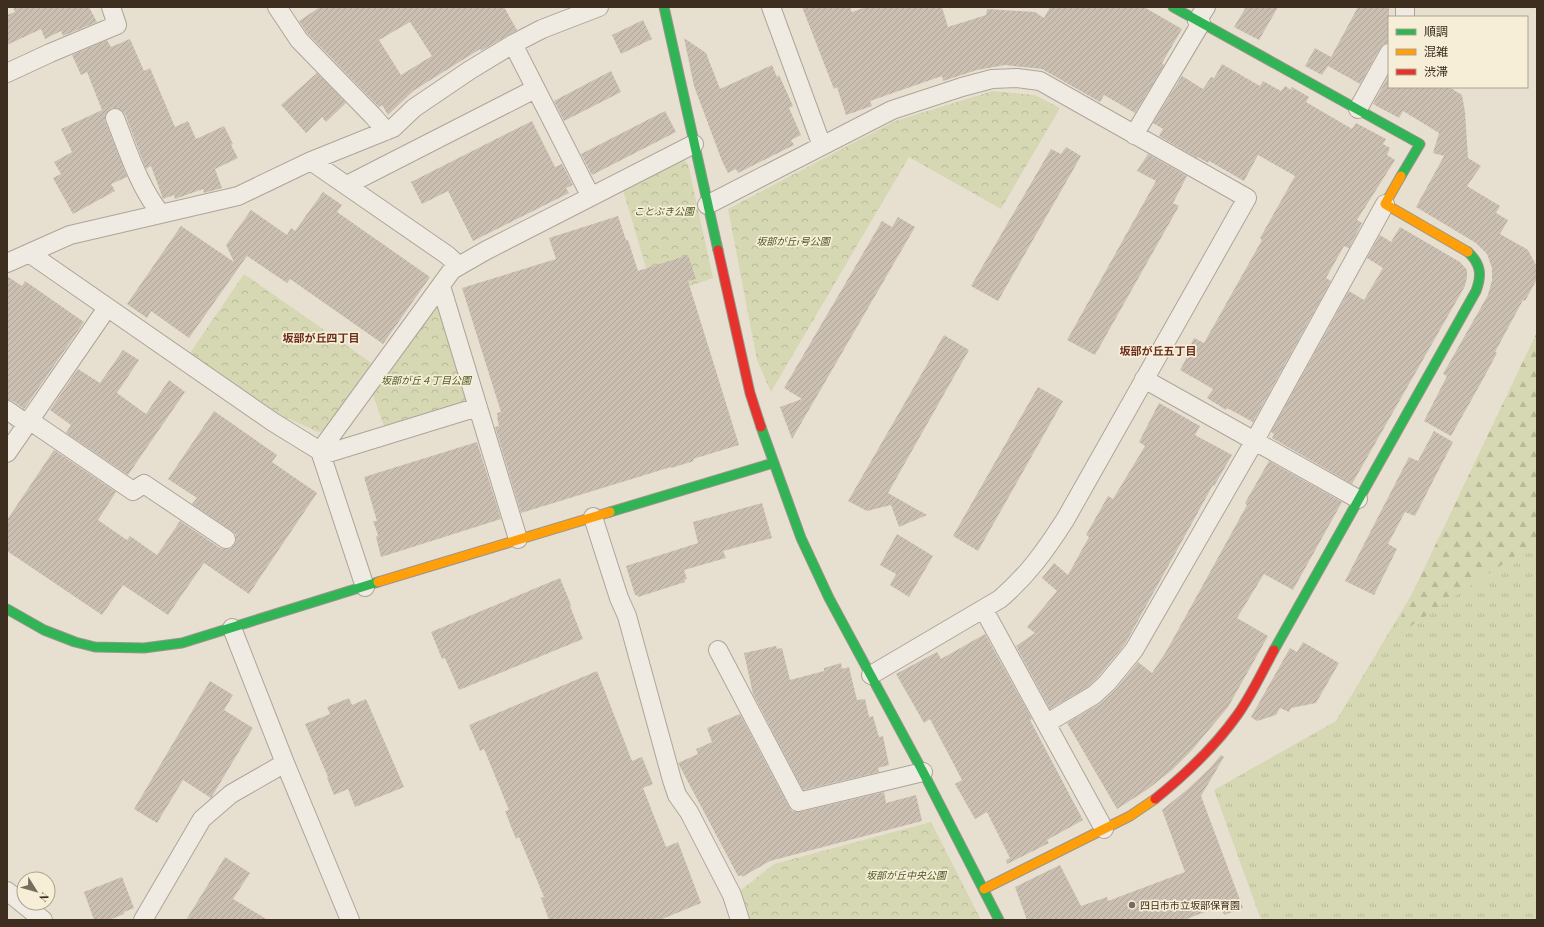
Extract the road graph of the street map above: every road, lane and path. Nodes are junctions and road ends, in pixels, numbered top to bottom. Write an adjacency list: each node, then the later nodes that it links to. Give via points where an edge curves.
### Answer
1 (111, 7): 10 (street, via 118,25)
2 (277, 7): 14 (street, via 299,40)
3 (598, 7): 8 (street)
4 (664, 7): 16 (street)
5 (771, 7): 17 (street)
6 (1173, 7): 7 (street)
7 (1202, 17): 12 (street); 15 (street)
8 (512, 44): 11 (street); 14 (street, via 426,99 393,128)
9 (1388, 55): 12 (street)
10 (7, 73)
11 (536, 89): 19 (street); 20 (street)
12 (1358, 109): 21 (street, via 1420,144)
13 (115, 118): 23 (street, via 137,175 151,202)
14 (386, 131): 18 (street)
15 (1134, 135): 17 (street, via 1040,81 1017,78 992,79 892,110); 29 (street, via 1246,198)
16 (694, 144): 20 (street); 22 (street)
17 (822, 146): 22 (street)
18 (311, 160): 19 (street); 23 (street, via 238,196)
19 (346, 185): 26 (street, via 447,255)
20 (591, 197): 26 (street)
21 (1386, 204): 33 (street); 37 (street, via 1468,252 1480,266 1481,275 1476,290)
22 (707, 205): 36 (street, via 750,393)
23 (161, 214): 24 (street, via 70,234)
24 (29, 253): 25 (street); 28 (street)
25 (7, 263)
26 (458, 266): 27 (street)
27 (441, 286): 30 (street); 35 (street)
28 (107, 308): 32 (street); 35 (street)
29 (1144, 379): 33 (street); 43 (street, via 1048,547 1016,586)
30 (478, 407): 35 (street); 40 (street)
31 (7, 410): 32 (street)
32 (28, 422): 34 (street); 39 (street, via 133,491 144,484)
33 (1254, 442): 37 (street); 47 (street, via 1134,650 1094,694)
34 (7, 453)
35 (321, 453): 41 (street)
36 (773, 463): 38 (street); 46 (street, via 801,538 829,598)
37 (1358, 500): 50 (street, via 1238,714 1180,779 1136,812)
38 (593, 517): 40 (street); 56 (street, via 627,616 677,795 689,812 732,895)
39 (226, 539)
40 (518, 539): 41 (street)
41 (365, 587): 44 (street)
42 (7, 609): 44 (street, via 65,639 86,646 129,650 152,649 182,643)
43 (984, 610): 46 (street); 47 (street)
44 (232, 628): 48 (street)
45 (718, 650): 49 (street, via 798,802)
46 (871, 674): 49 (street)
47 (1047, 724): 50 (street)
48 (285, 763): 54 (street, via 231,794 202,819); 55 (street)
49 (923, 772): 51 (street)
50 (1104, 829): 51 (street)
51 (984, 889): 57 (street)
52 (7, 891): 53 (street)
53 (43, 920)
54 (143, 920)
55 (350, 920)
56 (740, 920)
57 (999, 920)

